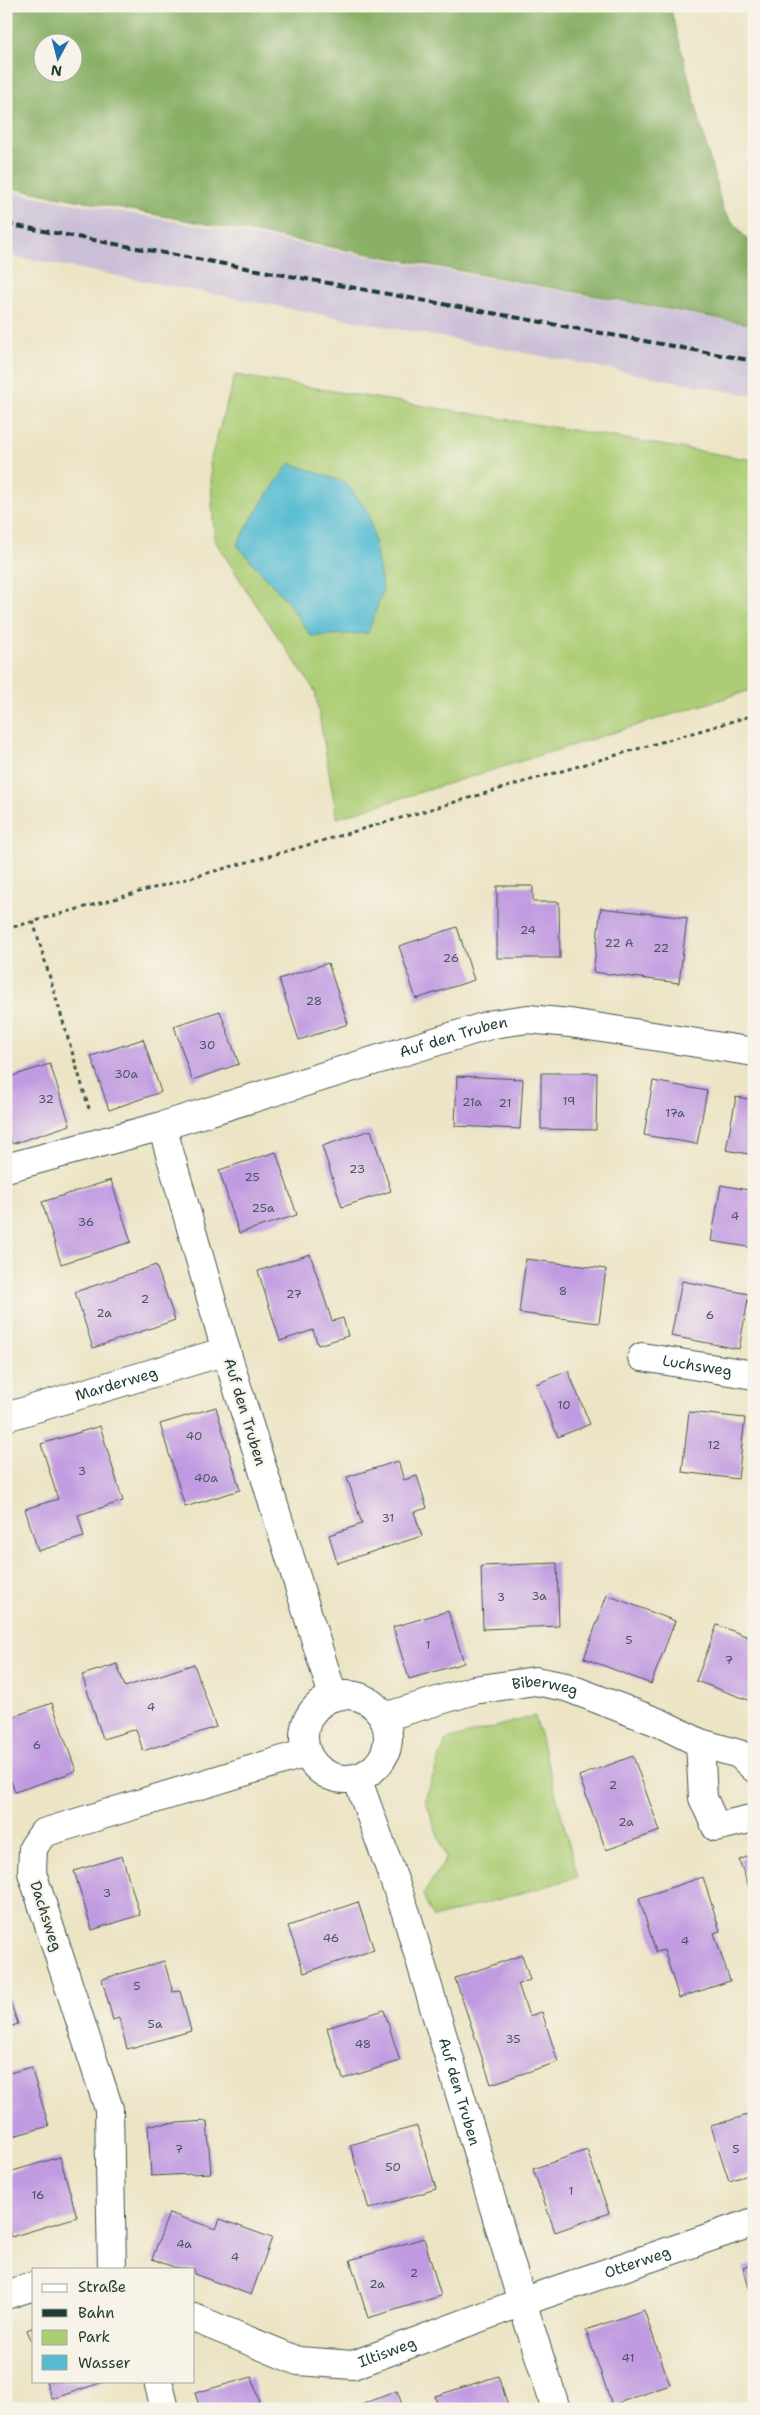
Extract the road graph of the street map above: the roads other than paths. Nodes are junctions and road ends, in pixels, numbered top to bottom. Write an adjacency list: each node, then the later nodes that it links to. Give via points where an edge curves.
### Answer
1 (754, 1052): 2 (street, Auf den Truben, via 528,1019 493,1024)
2 (162, 1126): 3 (street, Auf den Truben); 4 (street, Auf den Truben)
3 (6, 1168)
4 (226, 1351): 7 (street, Marderweg); 8 (street, Auf den Truben)
5 (642, 1357): 6 (street, Luchsweg)
6 (754, 1375)
7 (6, 1417)
8 (333, 1696): 9 (street, via 348,1694 362,1697 375,1705); 11 (street, via 317,1704 307,1719 303,1736)
9 (384, 1717): 10 (street, Biberweg, via 474,1690 535,1681 566,1687 660,1723); 13 (street, via 389,1735 385,1754 374,1769)
10 (700, 1743): 12 (street, Biberweg, via 739,1754); 14 (street, via 703,1798 716,1827)
11 (306, 1753): 13 (street, via 327,1775); 16 (street, Dachsweg, via 43,1834 33,1848 32,1873 109,2109)
12 (754, 1768)
13 (357, 1778): 19 (street, Auf den Truben, via 406,1913)
14 (754, 1818)
15 (754, 2222): 19 (street, Otterweg)
16 (112, 2268)
17 (32, 2287): 18 (street)
18 (6, 2295)
19 (522, 2302): 20 (street, Iltisweg, via 353,2365 298,2361); 23 (street, Auf den Truben)
20 (195, 2318)
21 (158, 2382): 22 (street)
22 (165, 2409)
23 (556, 2409)

